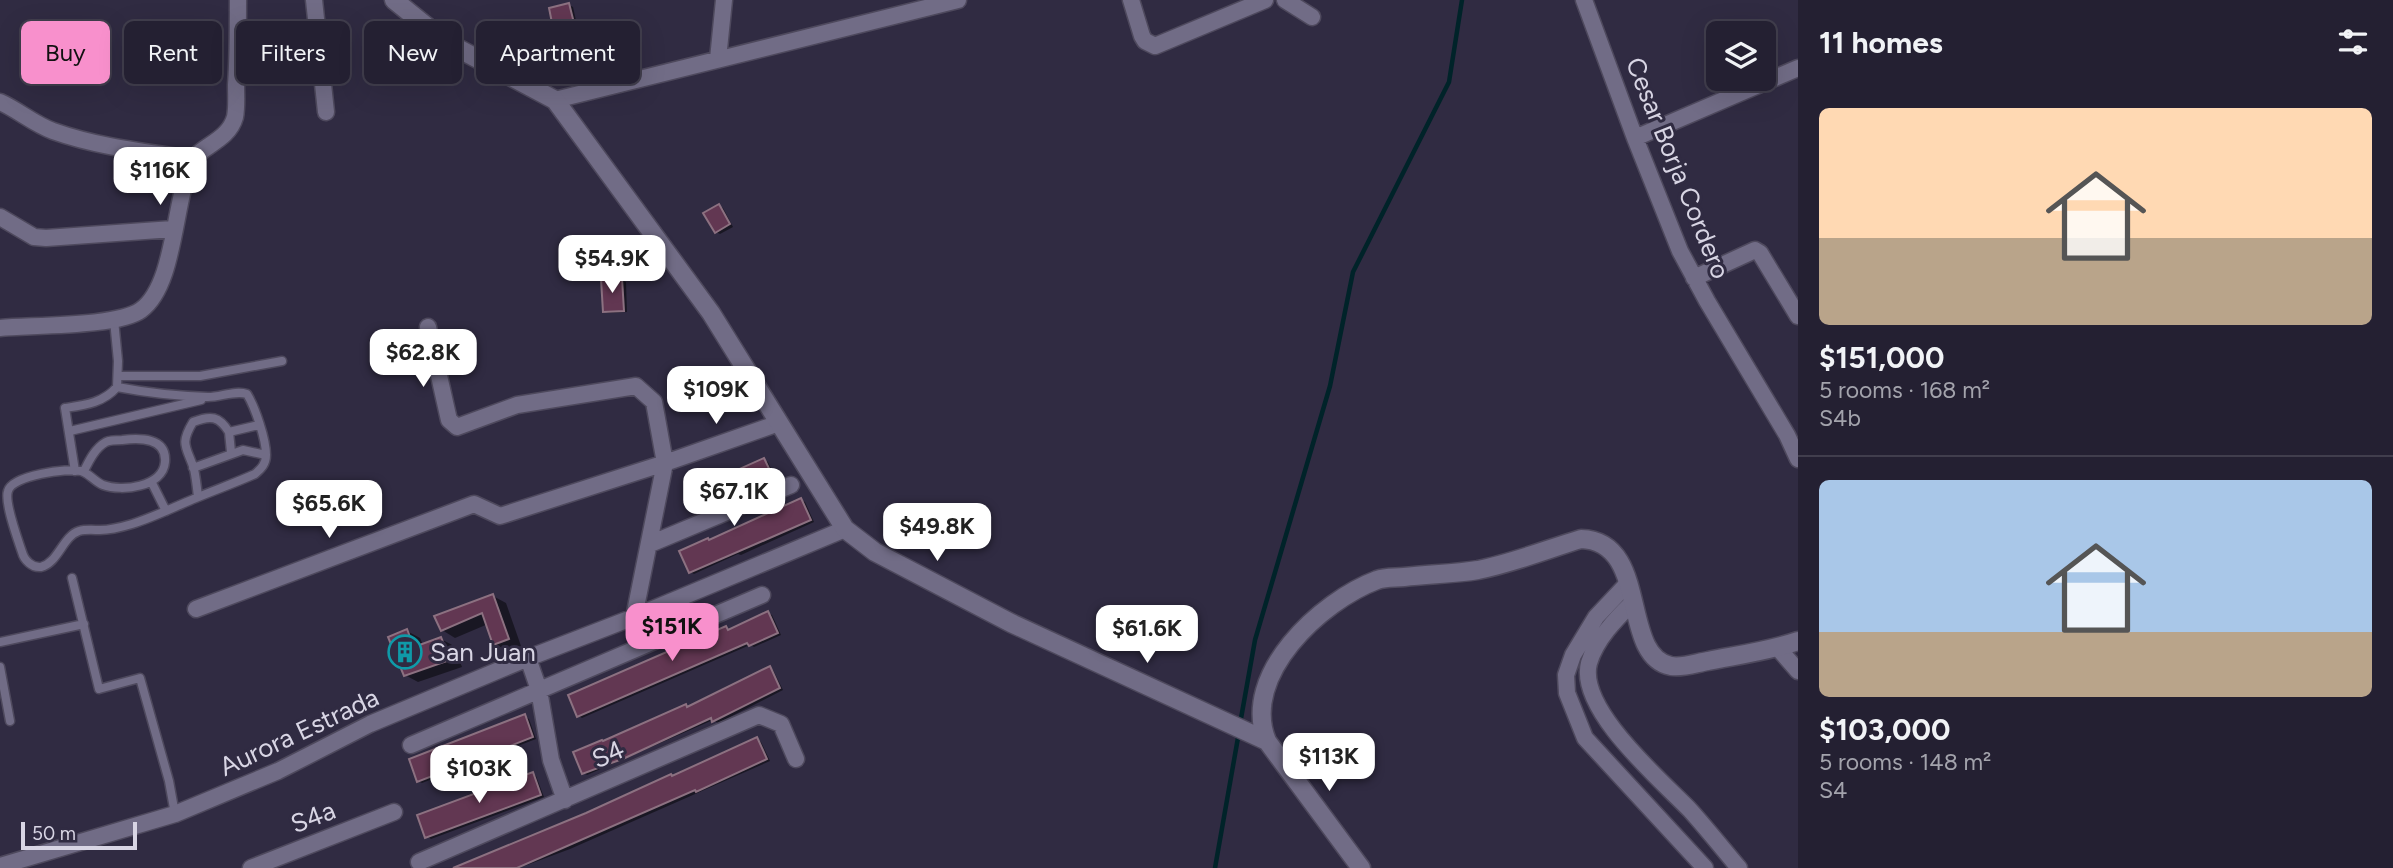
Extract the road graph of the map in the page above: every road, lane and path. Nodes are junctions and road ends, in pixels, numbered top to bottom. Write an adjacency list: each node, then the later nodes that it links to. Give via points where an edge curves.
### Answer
1 (238, 0): 17 (street, via 234,117 222,138)
2 (314, 0): 15 (street)
3 (394, 0): 13 (street, via 446,42)
4 (724, 0): 11 (street)
5 (958, 0): 11 (street)
6 (1131, 0): 7 (street, via 1142,36 1155,46)
7 (1265, 0)
8 (1284, 0): 10 (street)
9 (1584, 0): 16 (street, Cesar Borja Cordero)
10 (1312, 17)
11 (718, 60): 13 (street)
12 (1798, 68): 16 (street)
13 (555, 100): 29 (street, via 711,313)
14 (0, 102): 17 (street, via 34,122 99,145)
15 (326, 112)
16 (1635, 138): 20 (street, Cesar Borja Cordero)
17 (192, 159): 19 (street)
18 (0, 217): 19 (street, via 34,237 46,238)
19 (173, 229): 22 (street, via 158,293 140,311)
20 (1693, 278): 21 (street, via 1755,250); 39 (street, Cesar Borja Cordero)
21 (1797, 312)
22 (114, 320): 24 (street); 26 (lane)
23 (428, 327): 40 (street, via 449,421 457,427 517,405 636,386 654,402)
24 (0, 328)
25 (282, 360): 26 (lane, via 200,376)
26 (118, 376): 27 (lane)
27 (117, 387): 28 (lane); 32 (lane, via 108,397 65,408)
28 (214, 397): 30 (lane); 31 (lane, via 247,394)
29 (779, 423): 40 (street); 47 (street)
30 (103, 424): 32 (lane); 34 (lane)
31 (259, 425): 33 (lane); 37 (lane)
32 (69, 431): 35 (lane)
33 (229, 432): 36 (lane); 41 (lane, via 216,419 193,422 184,440)
34 (107, 442): 38 (lane); 43 (lane, via 142,438 162,448 165,462)
35 (72, 453): 38 (lane); 42 (lane)
36 (231, 453): 37 (lane, via 243,450); 41 (lane)
37 (266, 455): 45 (lane, via 255,474)
38 (90, 458): 42 (lane)
39 (1798, 459)
40 (665, 463): 48 (street); 53 (street, via 500,516 474,505)
41 (193, 468): 45 (lane)
42 (79, 471): 43 (lane, via 103,485); 46 (lane, via 19,479 7,491 23,556 33,566 48,563 80,530 120,527)
43 (152, 483): 46 (lane)
44 (791, 485): 48 (street)
45 (198, 497): 46 (lane)
46 (166, 511)
47 (845, 529): 54 (street, Aurora Estrada); 64 (street, via 875,552 1012,623)
48 (650, 544): 54 (street)
49 (72, 578): 55 (lane)
50 (1628, 583): 52 (street); 64 (street, via 1609,547 1581,539 1479,569 1381,579 1359,588 1314,621 1282,653 1265,687 1261,712); 75 (street, via 1596,617 1573,655 1566,675 1567,693 1585,737)
51 (762, 595): 62 (street)
52 (1633, 602): 58 (street, via 1649,649 1670,666); 76 (street, via 1613,622 1589,665 1595,701 1620,738)
53 (196, 609)
54 (634, 617): 59 (street, Aurora Estrada)
55 (84, 624): 57 (lane); 69 (lane, via 99,689 140,678)
56 (1798, 641): 58 (street)
57 (0, 642)
58 (1778, 648): 61 (street)
59 (528, 658): 62 (street); 69 (street, Aurora Estrada)
60 (0, 667): 63 (lane)
61 (1798, 671)
62 (539, 690): 65 (street); 67 (street, via 551,760)
63 (9, 721)
64 (1267, 741): 74 (street)
65 (411, 745)
66 (796, 759): 67 (street, S4, via 781,724 759,715)
67 (565, 800): 70 (street, S4)
68 (394, 812): 71 (street, S4a)
69 (175, 814): 72 (street, Aurora Estrada)
70 (419, 862)
71 (278, 863): 73 (street, S4a)
72 (0, 866)
73 (251, 868)
74 (1361, 868)
75 (1705, 868)
76 (1739, 868)

